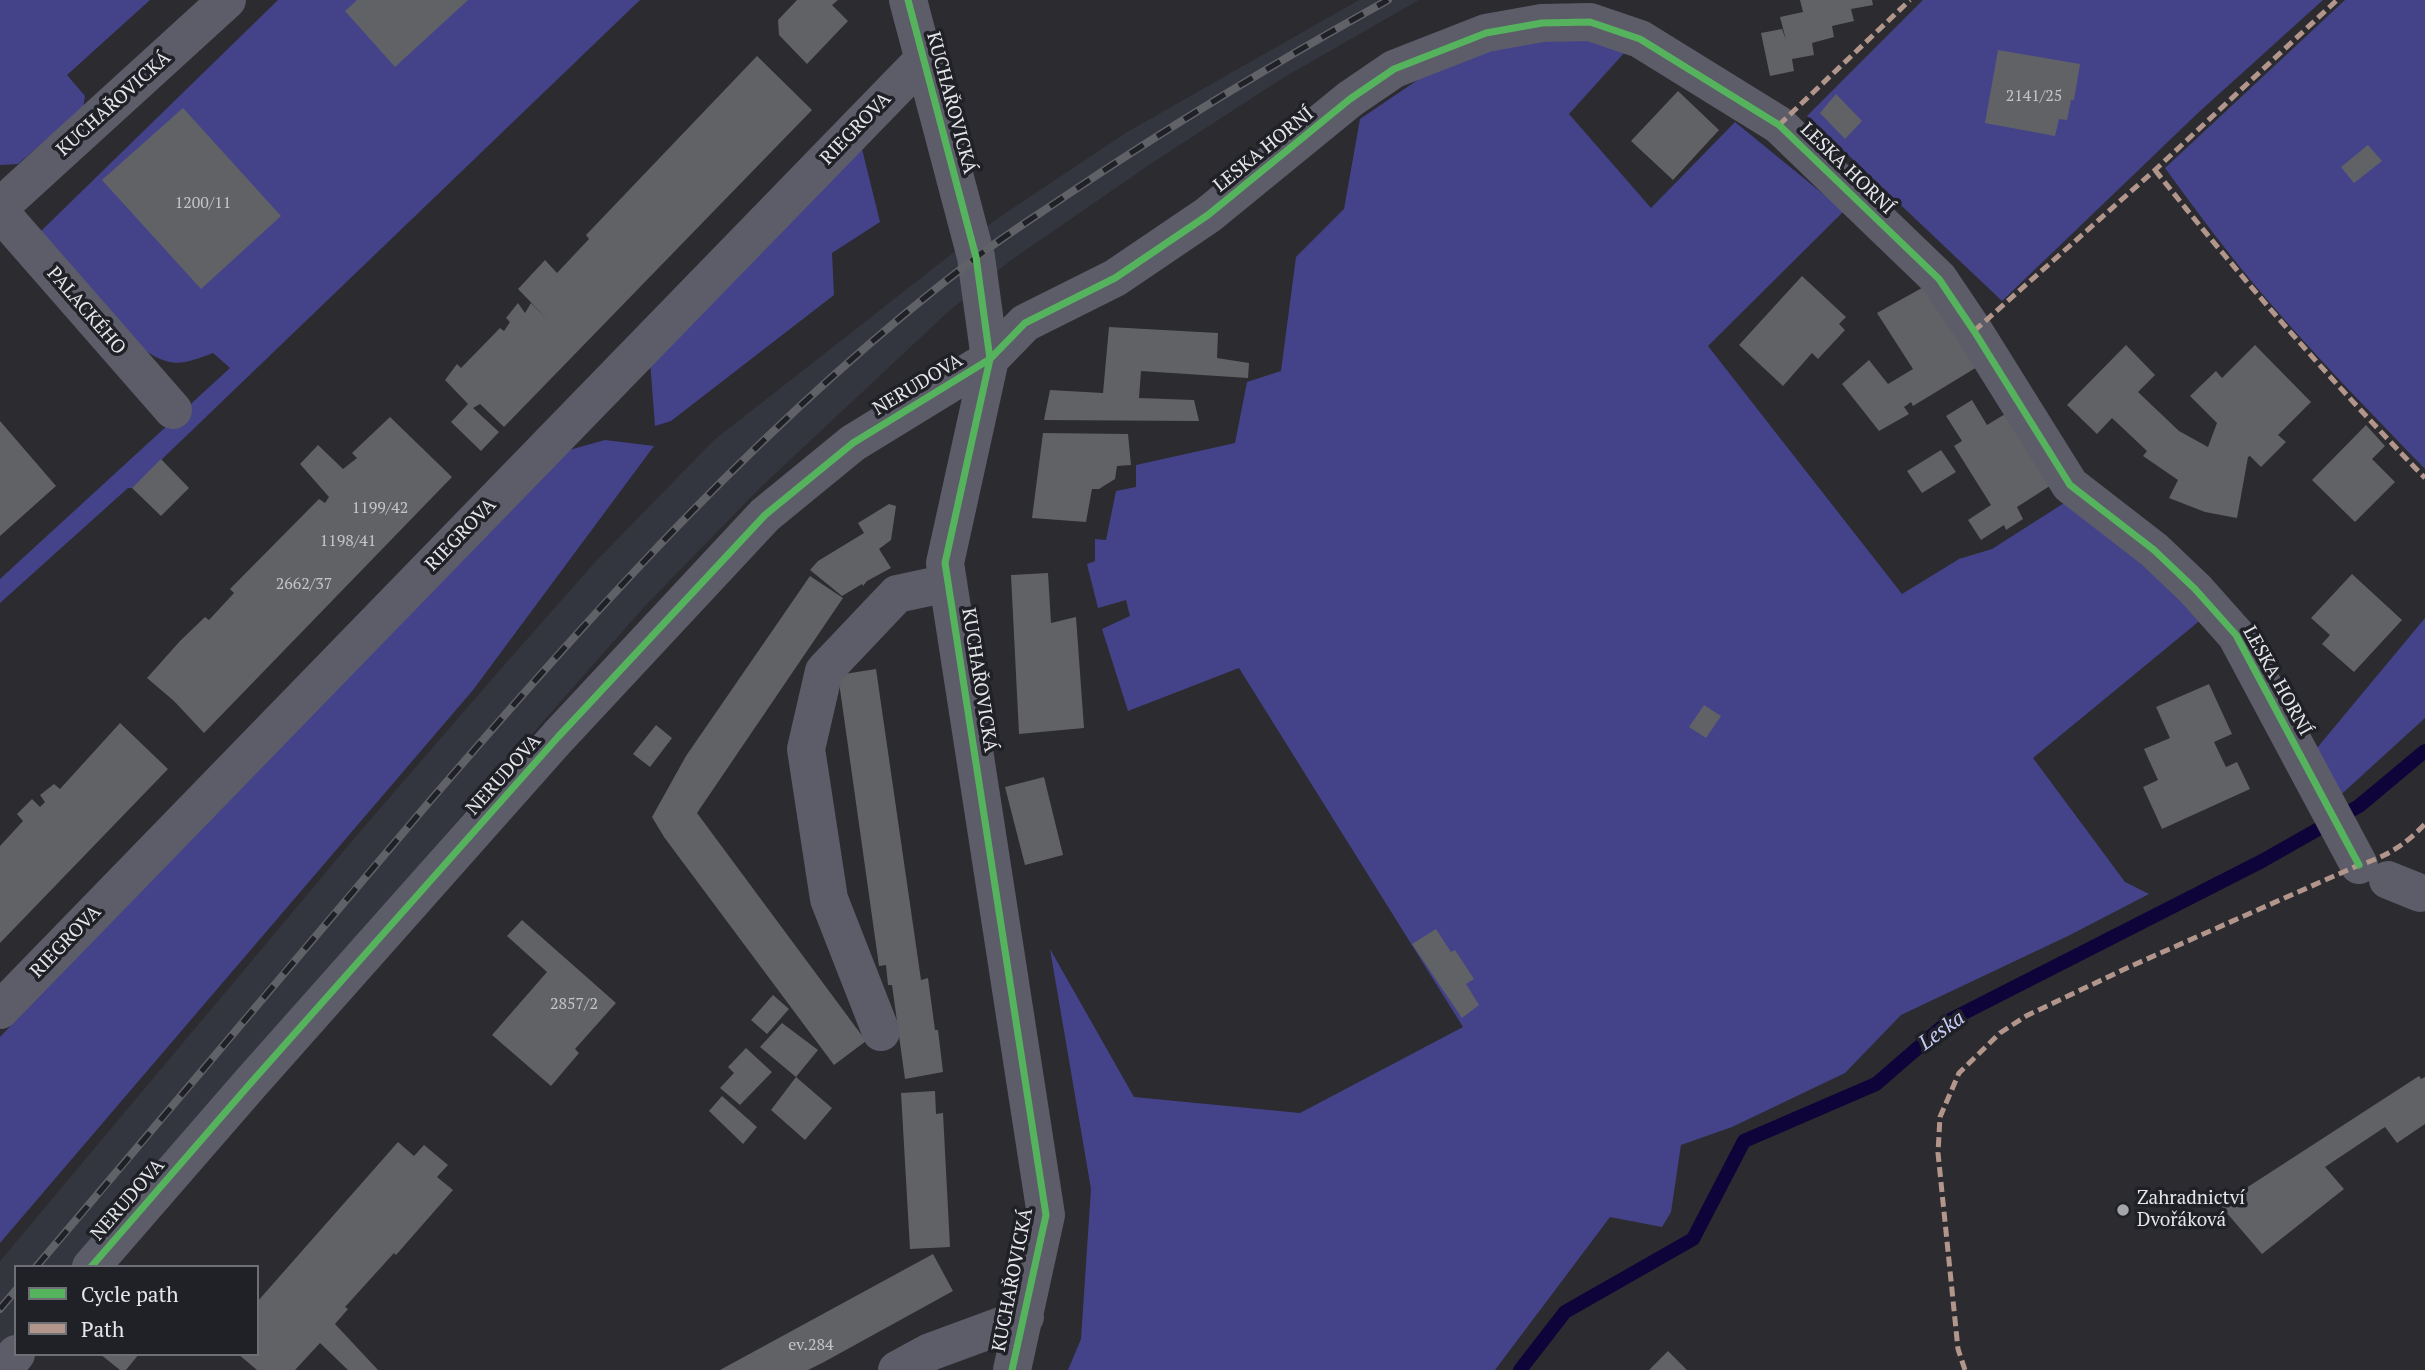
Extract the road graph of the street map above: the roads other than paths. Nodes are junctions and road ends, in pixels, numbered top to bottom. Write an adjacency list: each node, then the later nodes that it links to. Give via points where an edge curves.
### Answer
1 (228, 0): 4 (street, KUCHAŘOVICKÁ)
2 (908, 0): 3 (street, KUCHAŘOVICKÁ)
3 (922, 61): 5 (street, KUCHAŘOVICKÁ, via 976,257); 9 (street, RIEGROVA)
4 (0, 209): 6 (street, PALACKÉHO)
5 (990, 359): 7 (street, KUCHAŘOVICKÁ, via 945,563); 8 (street, LESKA HORNÍ, via 1025,323 1115,278 1208,215 1350,99 1394,69 1486,33 1542,23 1590,22 1640,39 1779,125 1939,279 2070,485 2154,550 2236,635 2328,808); 11 (street, NERUDOVA, via 853,443 765,515 558,737)
6 (173, 410)
7 (948, 583): 10 (street, KUCHAŘOVICKÁ, via 897,594 824,671 806,749 829,899); 12 (street, KUCHAŘOVICKÁ, via 1046,1214)
8 (2378, 870)
9 (0, 1010)
10 (881, 1032)
11 (93, 1265)
12 (1025, 1317): 15 (street, via 930,1352); 16 (street, KUCHAŘOVICKÁ)
13 (14, 1356): 14 (street)
14 (3, 1370)
15 (897, 1370)
16 (1012, 1370)

